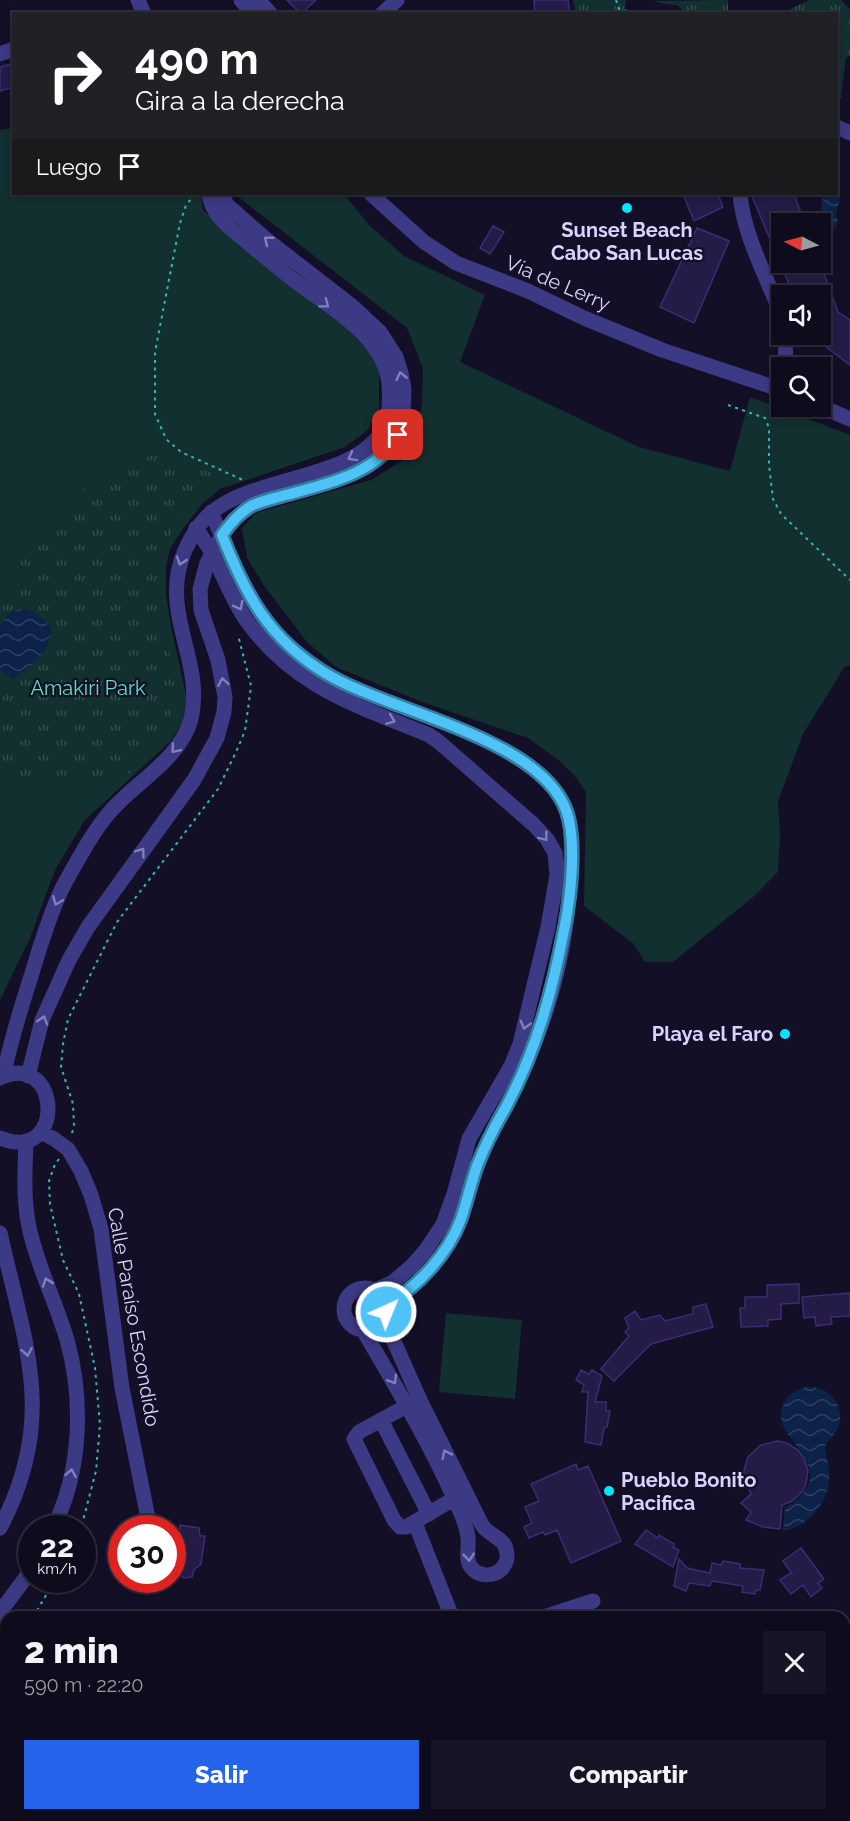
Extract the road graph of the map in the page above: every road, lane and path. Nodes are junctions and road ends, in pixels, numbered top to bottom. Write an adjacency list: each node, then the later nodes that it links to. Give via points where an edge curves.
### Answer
1 (241, 0): 5 (street)
2 (258, 0): 6 (street)
3 (397, 0): 7 (street)
4 (616, 0): 8 (path, via 619,9)
5 (251, 12)
6 (269, 12)
7 (384, 12)
8 (632, 12)
9 (193, 195): 19 (path, via 180,223 155,352 155,414 166,438 181,452)
10 (208, 195): 19 (street, one-way to 19, via 210,204 226,224 352,324 373,345 387,369 388,414 373,442 335,465)
11 (222, 195): 22 (street, one-way to 11, via 234,519 253,505 352,474 384,453 398,435 404,402 396,357 380,332 226,205)
12 (372, 195): 15 (street, Vía de Lerry, via 424,242 456,263 662,350)
13 (740, 195): 14 (street, via 741,208)
14 (771, 288)
15 (771, 382)
16 (728, 405): 24 (path, via 765,418 773,499 781,514)
17 (831, 411): 18 (street)
18 (850, 419)
19 (259, 488): 20 (street)
20 (211, 512): 21 (street); 22 (street)
21 (196, 528): 23 (street); 27 (street, one-way to 27, via 179,564 175,597 194,687 188,728 160,765 108,814 64,884 47,924)
22 (222, 535): 23 (street); 34 (street, via 233,565 268,624 305,659 348,686 513,755 552,785 566,811 571,846 569,904 541,1028 517,1086 483,1151 451,1240 414,1285)
23 (212, 554): 26 (street, one-way to 23, via 42,1020 69,960 88,927 194,780 217,738 225,689 200,600 203,576); 33 (street, one-way to 33, via 243,615 273,653 345,702 439,742 532,824 555,854 557,875 548,927 520,1044 511,1066 469,1139 449,1210 436,1237 398,1279)
24 (850, 580)
25 (238, 633): 31 (path, via 251,686 245,731 236,752 218,789 117,922 68,1019 61,1067 73,1104 75,1126)
26 (28, 1076): 27 (street); 28 (street, via 45,1090 49,1101 50,1112)
27 (1, 1077)
28 (40, 1132): 30 (street); 31 (street)
29 (0, 1140): 30 (street)
30 (26, 1141): 40 (street, one-way to 30, via 67,1493 76,1443 77,1409 67,1341 26,1212)
31 (68, 1149): 41 (street, Calle Paraíso Escondido, via 88,1187 101,1229 122,1388)
32 (0, 1233): 43 (street, one-way to 43, via 17,1300 33,1395 30,1449)
33 (375, 1290): 34 (street); 35 (street, via 362,1288 346,1299 347,1319)
34 (385, 1312): 35 (street, via 375,1328); 36 (street)
35 (363, 1330): 36 (street, one-way to 36)
36 (413, 1402): 37 (street); 38 (street)
37 (381, 1420): 39 (street); 42 (street, via 359,1432 354,1443 394,1520 400,1527)
38 (460, 1496): 38 (street, one-way to 38, via 468,1562 482,1574 497,1573 506,1563 505,1547 485,1530); 39 (street)
39 (429, 1514): 42 (street)
40 (58, 1515)
41 (147, 1515)
42 (415, 1522): 49 (street)
43 (0, 1528)
44 (18, 1588): 47 (street)
45 (47, 1593): 48 (path)
46 (593, 1601): 50 (street)
47 (1, 1611)
48 (37, 1611)
49 (450, 1611)
50 (562, 1611)

